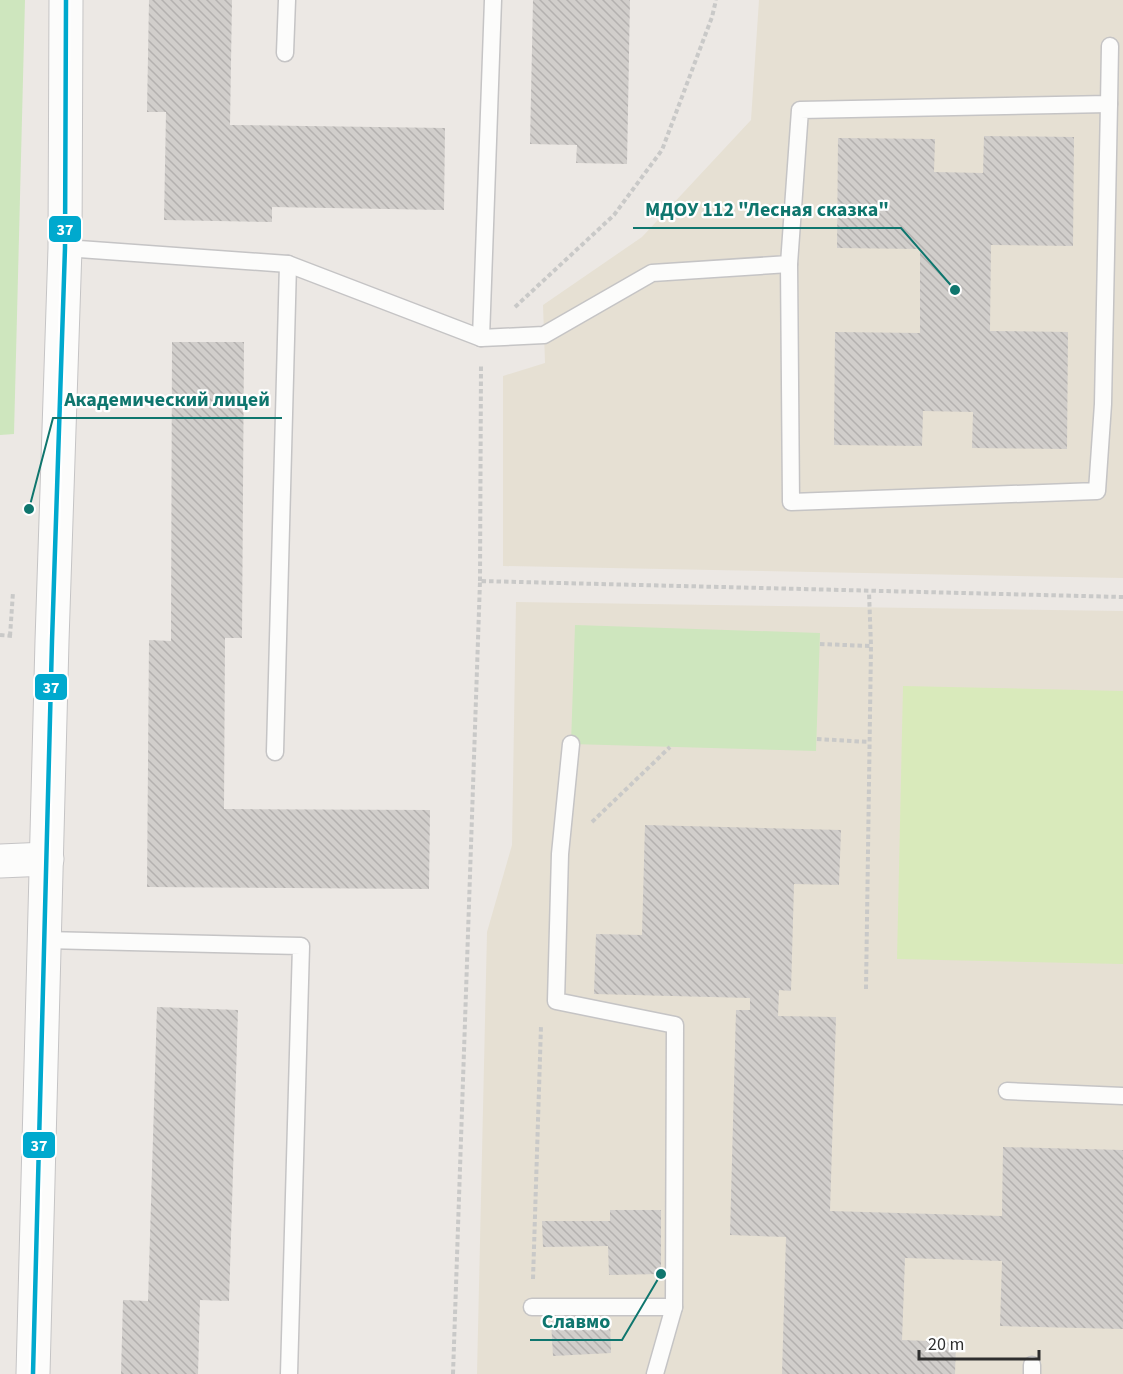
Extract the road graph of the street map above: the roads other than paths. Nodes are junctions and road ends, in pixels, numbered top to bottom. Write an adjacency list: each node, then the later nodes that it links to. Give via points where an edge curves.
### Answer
1 (66, 0): 7 (street)
2 (287, 0): 5 (lane)
3 (493, 0): 10 (lane)
4 (1110, 46): 6 (lane)
5 (285, 53)
6 (1109, 105): 9 (lane, via 800,110); 9 (lane, via 1097,491 791,502)
7 (65, 248): 8 (lane); 13 (street)
8 (288, 264): 10 (lane); 12 (lane)
9 (789, 264): 10 (lane, via 652,273 544,334)
10 (482, 338)
11 (571, 744): 19 (lane, via 560,854 556,1001 675,1025)
12 (275, 752)
13 (47, 859): 14 (street); 15 (street)
14 (0, 861)
15 (45, 940): 20 (street); 21 (lane, via 300,946)
16 (1007, 1091): 17 (lane)
17 (1123, 1096)
18 (532, 1307): 19 (lane)
19 (674, 1307): 22 (lane)
20 (33, 1374)
21 (289, 1374)
22 (655, 1374)

